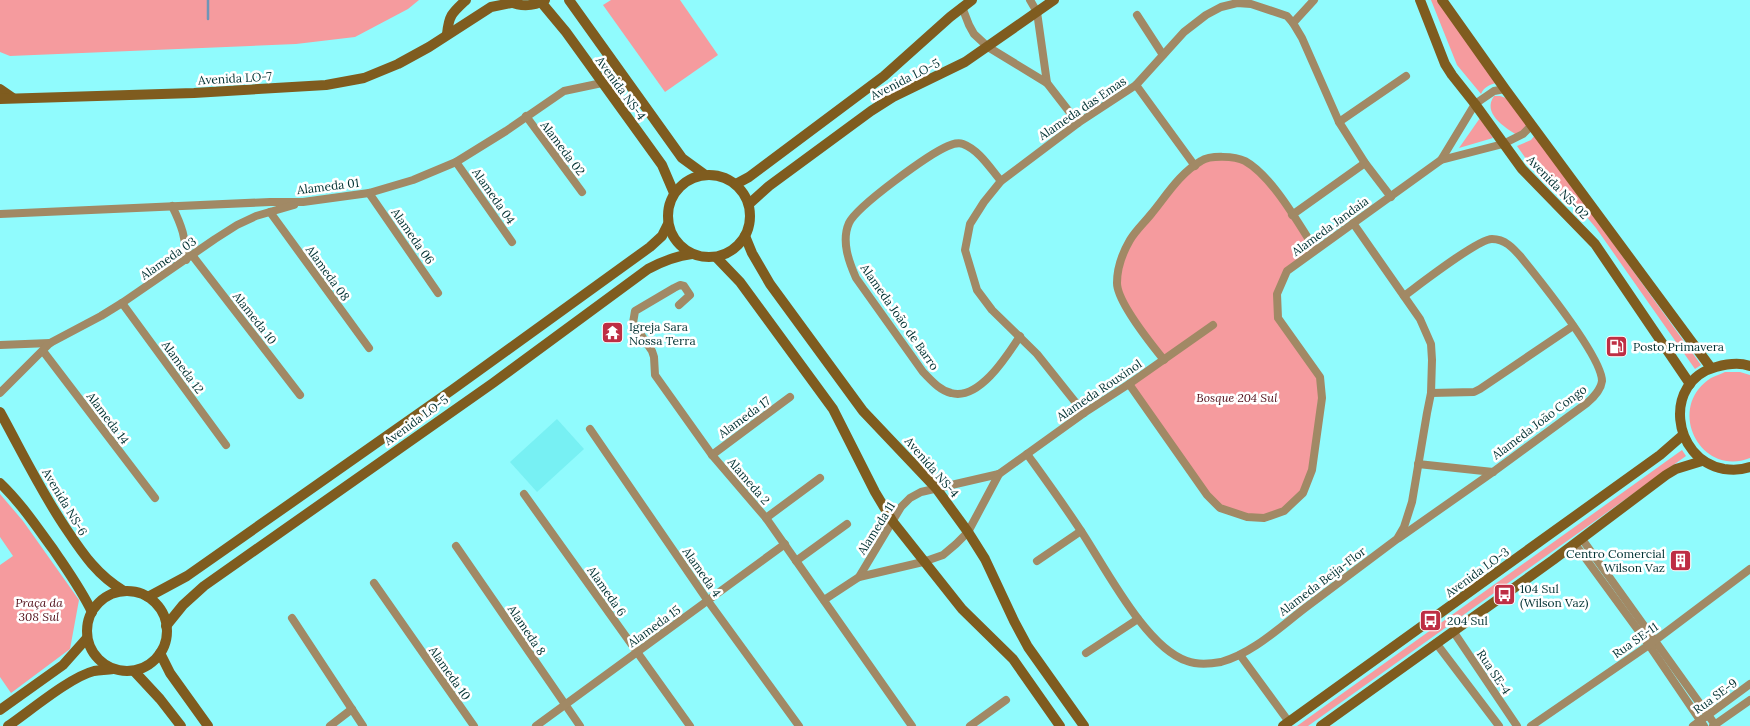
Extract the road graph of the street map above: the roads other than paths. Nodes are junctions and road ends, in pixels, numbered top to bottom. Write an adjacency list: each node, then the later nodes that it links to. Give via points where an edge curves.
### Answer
1 (466, 0): 16 (street, via 448,21)
2 (569, 0): 37 (street, Avenida NS-4, via 682,158)
3 (972, 0): 12 (street, Avenida LO-5)
4 (1030, 0): 13 (street)
5 (1054, 0): 13 (street, Avenida LO-5)
6 (1314, 0): 15 (street)
7 (1420, 0): 27 (street, Avenida NS-02, via 1444,64)
8 (1442, 0): 23 (street, Avenida NS-02)
9 (508, 1): 10 (street, Avenida LO-7, via 521,5); 16 (street, Avenida LO-7, via 491,7)
10 (543, 1): 21 (street, Avenida NS-4)
11 (1237, 1): 15 (street, Alameda das Emas, via 1269,9 1287,16); 18 (street, Alameda das Emas, via 1206,14)
12 (962, 7): 17 (street, via 974,34); 39 (street, Avenida LO-5, via 877,82)
13 (1037, 12): 17 (street, Avenida LO-5); 20 (street)
14 (1137, 15): 18 (street)
15 (1294, 23): 29 (street)
16 (447, 34): 25 (street, Avenida LO-7, via 398,64 364,78 326,86)
17 (988, 47): 20 (street); 45 (street, Avenida LO-5, via 871,111)
18 (1164, 55): 22 (street, Alameda das Emas)
19 (1406, 76): 29 (street)
20 (1047, 82): 30 (street)
21 (602, 83): 28 (street, Alameda 01, via 564,91); 42 (street, Avenida NS-4, via 662,165)
22 (1136, 85): 30 (street, Alameda das Emas); 36 (street)
23 (1505, 89): 27 (street, Alameda Jandaia, via 1494,91); 31 (street, Avenida NS-02)
24 (0, 90): 25 (street)
25 (13, 98): 26 (street, Avenida LO-7)
26 (0, 99)
27 (1475, 104): 32 (street, Avenida NS-02); 33 (street, Alameda Jandaia)
28 (526, 116): 34 (street, Alameda 01); 40 (street, Alameda 02)
29 (1339, 122): 35 (street)
30 (1078, 123): 38 (street, Alameda das Emas)
31 (1532, 124): 32 (street, Alameda Jandaia, via 1523,134); 71 (street, Avenida NS-02)
32 (1503, 144): 33 (street, Alameda Jandaia); 73 (street, Avenida NS-02, via 1522,169 1595,244)
33 (1441, 160): 43 (street, Alameda Jandaia)
34 (456, 162): 41 (street, Alameda 01, via 413,180); 53 (street, Alameda 04)
35 (1365, 163): 43 (street); 49 (street)
36 (1195, 166): 49 (street, via 1202,160 1224,156 1244,160 1261,174); 69 (street, via 1182,176 1130,240 1120,262 1117,284 1124,304)
37 (704, 174): 39 (street, via 725,177); 42 (street, via 687,180)
38 (1001, 181): 64 (street, Alameda das Emas, via 970,224 965,250 977,290 992,310); 64 (street, Alameda João de Barro, via 985,162 962,144 946,146 874,198 850,222 846,234 848,261 856,278 923,372 951,393 962,394 976,388 1005,358)
39 (736, 184): 45 (street)
40 (582, 192)
41 (369, 193): 44 (street, Alameda 01); 58 (street, Alameda 06)
42 (674, 193): 51 (street, via 668,208)
43 (1391, 197): 50 (street, Alameda Jandaia)
44 (303, 202): 46 (street, Alameda 01); 47 (street, Alameda 03)
45 (749, 204): 52 (street, via 750,226)
46 (172, 206): 48 (street, Alameda 01); 56 (street)
47 (270, 212): 56 (street, Alameda 03, via 237,225); 67 (street, Alameda 08)
48 (0, 214)
49 (1292, 215): 54 (street)
50 (1353, 223): 54 (street, Alameda Jandaia); 59 (street, Alameda Beija-Flor)
51 (668, 224): 55 (street, via 672,237); 111 (street, Avenida LO-5, via 662,236 650,247 452,390 187,576)
52 (746, 236): 57 (street, via 733,249); 92 (street, Avenida NS-4, via 770,284 855,400)
53 (512, 242)
54 (1315, 250): 72 (street, Alameda Jandaia, via 1287,271 1277,294 1278,318 1320,376 1322,398 1312,470 1303,493 1284,511 1264,518 1247,517 1220,508)
55 (692, 254): 57 (street); 117 (street, Avenida LO-5, via 664,260 648,269 204,586)
56 (189, 257): 60 (street, Alameda 03); 76 (street, Alameda 10)
57 (716, 257): 96 (street, via 740,282 833,409)
58 (438, 293)
59 (1404, 296): 63 (street, Alameda João Congo, via 1473,248 1490,239 1501,240 1521,257); 75 (street, Alameda Beija-Flor, via 1420,319 1431,344)
60 (122, 303): 65 (street, Alameda 03); 82 (street, Alameda 12)
61 (679, 305): 84 (street, Alameda 2, via 690,295 680,285 635,311 633,323 652,351 655,375)
62 (1213, 325): 69 (street, Alameda Rouxinol)
63 (1573, 326): 75 (street, via 1474,392); 88 (street, Alameda João Congo, via 1599,372 1602,381 1599,389 1587,403)
64 (1020, 336): 79 (street, Alameda das Emas)
65 (50, 343): 66 (street); 68 (street)
66 (0, 345)
67 (369, 348)
68 (43, 351): 74 (street); 94 (street, Alameda 14)
69 (1164, 360): 72 (street, Alameda Rouxinol)
70 (1750, 366): 71 (street, via 1728,363)
71 (1711, 368): 73 (street)
72 (1129, 384): 79 (street, Alameda Rouxinol)
73 (1690, 384): 81 (street, via 1682,400 1679,418)
74 (0, 393)
75 (1431, 393): 86 (street, Alameda Beija-Flor)
76 (300, 395)
77 (790, 398): 84 (street, Alameda 17)
78 (0, 412): 110 (street, Avenida NS-6, via 44,494 88,562 110,583)
79 (1084, 413): 83 (street, Alameda Rouxinol)
80 (590, 429): 112 (street, Alameda 4)
81 (1683, 436): 85 (street, via 1690,450); 136 (street, Avenida LO-3)
82 (226, 444)
83 (1027, 454): 89 (street, Alameda Rouxinol); 98 (street, Alameda Beija-Flor)
84 (712, 455): 95 (street, Alameda 2)
85 (1702, 461): 87 (street, via 1723,469); 101 (street, via 1666,475)
86 (1418, 464): 88 (street); 100 (street, Alameda Beija-Flor, via 1412,502)
87 (1749, 469)
88 (1493, 472): 100 (street)
89 (998, 474): 92 (street, Alameda 11); 99 (street, Alameda 11)
90 (820, 478): 95 (street)
91 (0, 483): 114 (street, via 40,531 79,587)
92 (936, 488): 96 (street, Alameda 11, via 910,498); 99 (street, Avenida NS-4)
93 (524, 494): 122 (street, Alameda 6)
94 (156, 498)
95 (766, 518): 102 (street, Alameda 2)
96 (893, 522): 106 (street); 108 (street, Alameda 11)
97 (847, 524): 104 (street)
98 (1081, 530): 105 (street); 116 (street, Alameda Beija-Flor)
99 (968, 532): 106 (street, Alameda 11, via 943,555); 151 (street, Avenida NS-4, via 985,559 1028,647)
100 (1397, 539): 125 (street, Alameda Beija-Flor)
101 (1579, 541): 118 (street); 121 (street)
102 (785, 544): 104 (street, Alameda 2); 112 (street, Alameda 15)
103 (456, 546): 131 (street, Alameda 8)
104 (796, 561): 113 (street, Alameda 2)
105 (1037, 561)
106 (923, 562): 108 (street, Alameda 11); 150 (street, via 962,608 1013,659)
107 (1750, 569): 121 (street, Rua SE-11)
108 (859, 577): 113 (street, Alameda 11)
109 (374, 583): 143 (street, Alameda 10)
110 (124, 591): 111 (street); 114 (street, via 100,601)
111 (148, 597): 117 (street, via 163,614)
112 (708, 600): 122 (street, Alameda 15); 147 (street, Alameda 4)
113 (824, 600): 148 (street, Alameda 2)
114 (92, 612): 119 (street, via 86,629)
115 (292, 618): 132 (street)
116 (1138, 620): 124 (street); 125 (street, Alameda Beija-Flor, via 1155,640 1186,661 1202,664)
117 (166, 626): 123 (street, via 166,640)
118 (1453, 630): 120 (street); 153 (street, Rua SE-4)
119 (87, 638): 126 (street, via 92,652); 133 (street, via 62,664)
120 (1436, 643): 137 (street); 152 (street)
121 (1652, 643): 134 (street); 135 (street); 154 (street, Rua SE-11)
122 (637, 652): 131 (street, Alameda 15); 146 (street, Alameda 6)
123 (160, 653): 127 (street, via 149,664); 140 (street, via 170,673)
124 (1086, 653)
125 (1240, 655): 136 (street)
126 (113, 669): 127 (street); 138 (street, via 95,671 71,682)
127 (134, 671): 139 (street)
128 (1750, 684): 134 (street, Rua SE-9)
129 (1006, 700): 149 (street)
130 (1750, 700): 156 (street, Rua SE-9)
131 (565, 705): 144 (street, Alameda 15); 145 (street, Alameda 8)
132 (352, 709): 141 (street); 142 (street)
133 (0, 710)
134 (1708, 714): 135 (street, Rua SE-9); 156 (street)
135 (1703, 723): 155 (street, Rua SE-9)
136 (1286, 724)
137 (1323, 725)
138 (8, 726)
139 (181, 726)
140 (208, 726)
141 (330, 726)
142 (363, 726)
143 (474, 726)
144 (536, 726)
145 (580, 726)
146 (690, 726)
147 (799, 726)
148 (912, 726)
149 (970, 726)
150 (1060, 726)
151 (1084, 726)
152 (1499, 726)
153 (1516, 726)
154 (1531, 726)
155 (1693, 726)
156 (1715, 726)

